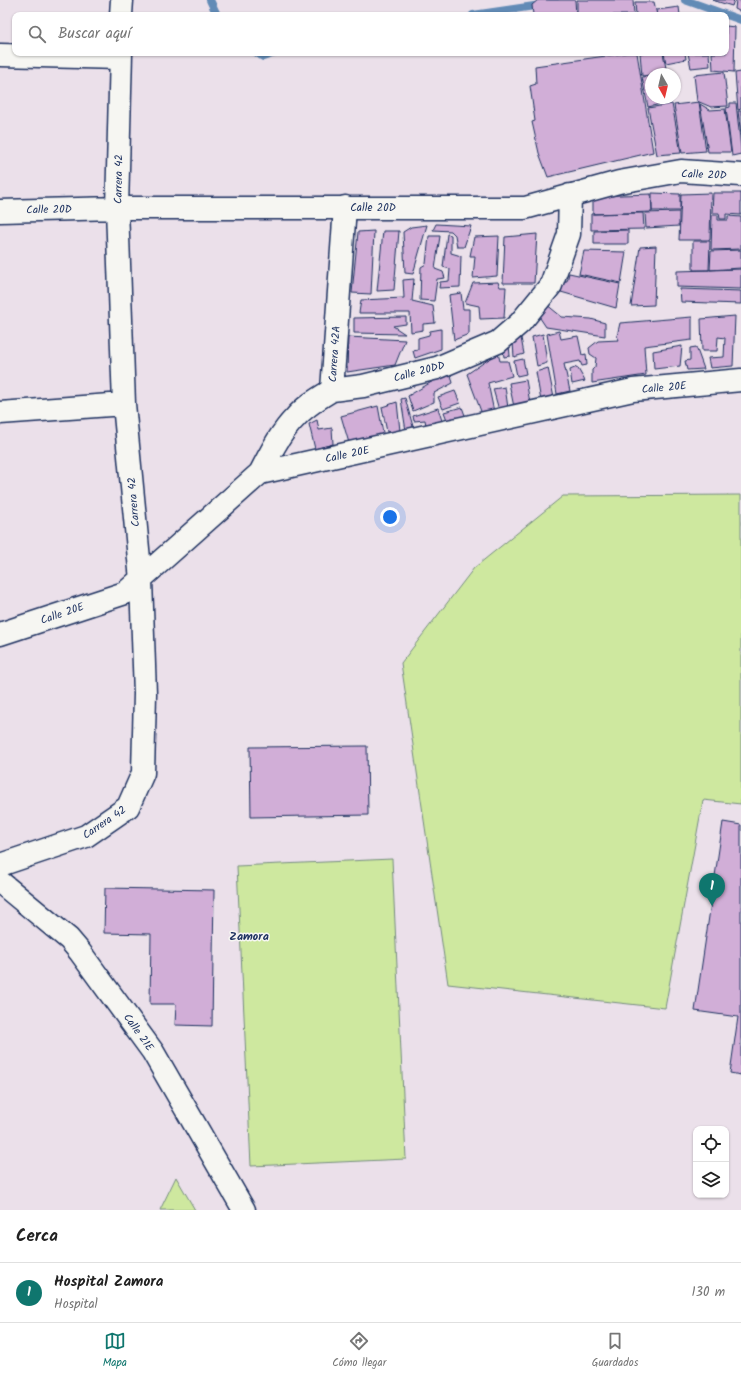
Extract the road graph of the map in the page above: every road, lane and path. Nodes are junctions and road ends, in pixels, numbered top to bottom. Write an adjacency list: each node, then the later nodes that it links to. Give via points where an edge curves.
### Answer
1 (122, 0): 2 (street)
2 (121, 12)
3 (0, 55): 4 (street)
4 (12, 55)
5 (120, 56): 9 (street, Carrera 42)
6 (741, 175): 7 (street, Calle 20D, via 681,172 619,182)
7 (570, 195): 8 (street, Calle 20D, via 525,208); 12 (street, Calle 20DD, via 569,234 551,285 520,323 498,342 437,368 363,386)
8 (345, 207): 9 (street, Calle 20D); 12 (street, Carrera 42A)
9 (117, 208): 10 (street, Calle 20D); 13 (street, Carrera 42)
10 (0, 211)
11 (741, 380): 15 (street, Calle 20E, via 633,390)
12 (332, 390): 15 (street, Carrera 42A, via 294,418 274,446)
13 (124, 404): 14 (street); 16 (street, Carrera 42)
14 (0, 413)
15 (260, 473): 16 (street, Calle 20E)
16 (141, 580): 17 (street, Calle 20E, via 125,593); 18 (street, Carrera 42, via 145,694 143,773 128,807 86,836)
17 (0, 634)
18 (0, 865)
19 (0, 882): 20 (street, Calle 21E, via 69,939 93,971 153,1052)
20 (244, 1210)

